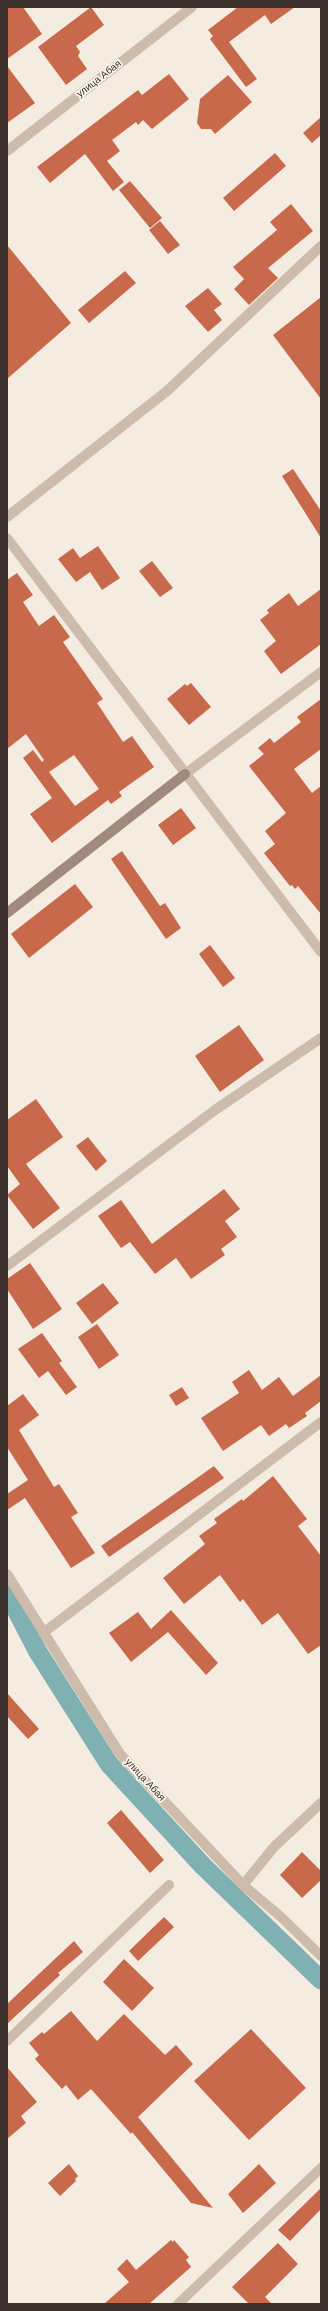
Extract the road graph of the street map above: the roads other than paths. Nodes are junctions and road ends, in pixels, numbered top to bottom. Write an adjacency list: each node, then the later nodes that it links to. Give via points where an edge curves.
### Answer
1 (192, 7): 2 (street, улица Абая)
2 (7, 151)
3 (321, 246): 4 (street, via 167,391)
4 (7, 517)
5 (7, 538): 7 (street)
6 (321, 672): 7 (street)
7 (185, 774): 8 (main road); 9 (street)
8 (7, 913)
9 (321, 952)
10 (321, 1038): 11 (street, via 215,1110)
11 (7, 1266)
12 (321, 1422): 14 (street)
13 (7, 1574): 14 (street, улица Абая)
14 (43, 1633): 16 (street, улица Абая, via 120,1754)
15 (321, 1803): 16 (street, via 274,1847)
16 (244, 1884): 18 (street, улица Абая)
17 (169, 1885): 19 (street)
18 (321, 1956)
19 (7, 2041)
20 (321, 2168): 21 (street)
21 (178, 2304)

